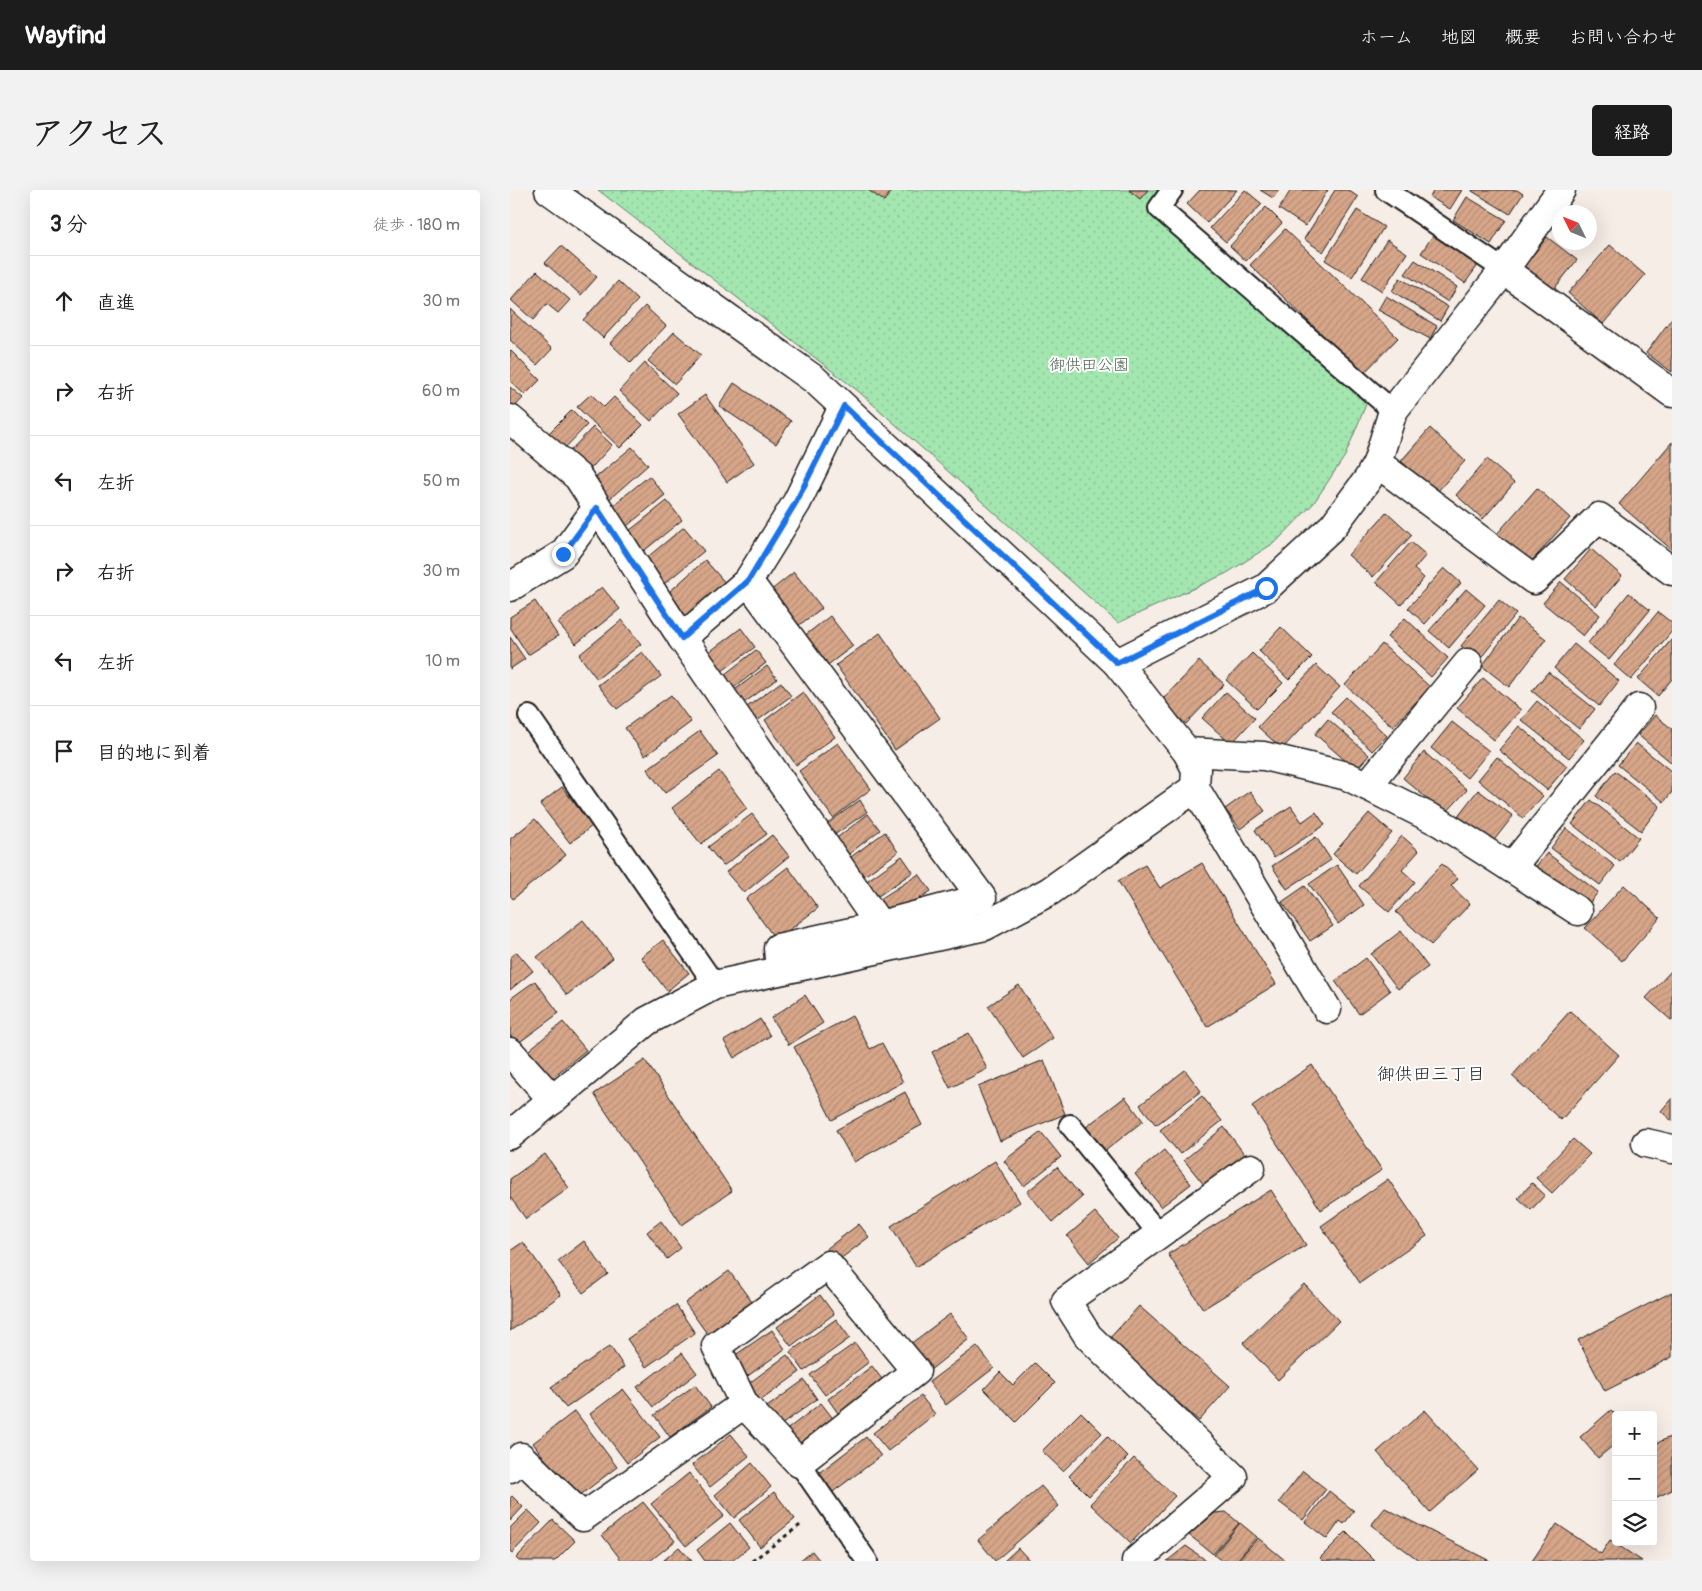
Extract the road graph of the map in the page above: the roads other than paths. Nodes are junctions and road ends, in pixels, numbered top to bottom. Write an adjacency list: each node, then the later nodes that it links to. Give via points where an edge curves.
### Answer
1 (549, 190): 7 (street, via 807,375)
2 (1172, 190): 8 (lane, via 1159,208)
3 (1386, 190): 5 (lane)
4 (1561, 190): 5 (street)
5 (1504, 270): 6 (street); 8 (street)
6 (1672, 393)
7 (844, 406): 13 (street, via 796,502); 16 (street)
8 (1393, 411): 10 (street)
9 (510, 418): 11 (street, via 578,477)
10 (1377, 463): 12 (street, via 1534,580 1599,517); 16 (street, via 1333,526 1266,588)
11 (597, 508): 14 (street, via 563,554); 15 (street)
12 (1672, 572)
13 (748, 581): 15 (street); 25 (street, via 982,898)
14 (510, 587)
15 (682, 638): 25 (street)
16 (1117, 663): 20 (street)
17 (1468, 663): 21 (street)
18 (1639, 708): 23 (street)
19 (529, 716): 27 (lane)
20 (1187, 752): 21 (street, via 1264,756 1347,776); 22 (street, via 1196,769)
21 (1367, 786): 23 (street, via 1441,823)
22 (1195, 788): 26 (street, via 1050,891 985,926); 28 (street)
23 (1511, 868): 24 (street)
24 (1578, 911)
25 (879, 924): 26 (street, via 778,948)
26 (780, 970): 27 (street)
27 (715, 985): 30 (street, via 647,1021)
28 (1327, 1009)
29 (510, 1052): 30 (street)
30 (552, 1100): 32 (street)
31 (1070, 1125): 34 (lane)
32 (510, 1135)
33 (1251, 1168): 34 (street)
34 (1159, 1234): 39 (street, via 1066,1301 1088,1336 1233,1477)
35 (744, 1404): 36 (street); 36 (street, via 716,1346 828,1264 916,1371); 37 (street, via 583,1517 521,1457)
36 (799, 1463): 38 (lane)
37 (510, 1468)
38 (867, 1561)
39 (1136, 1561)

